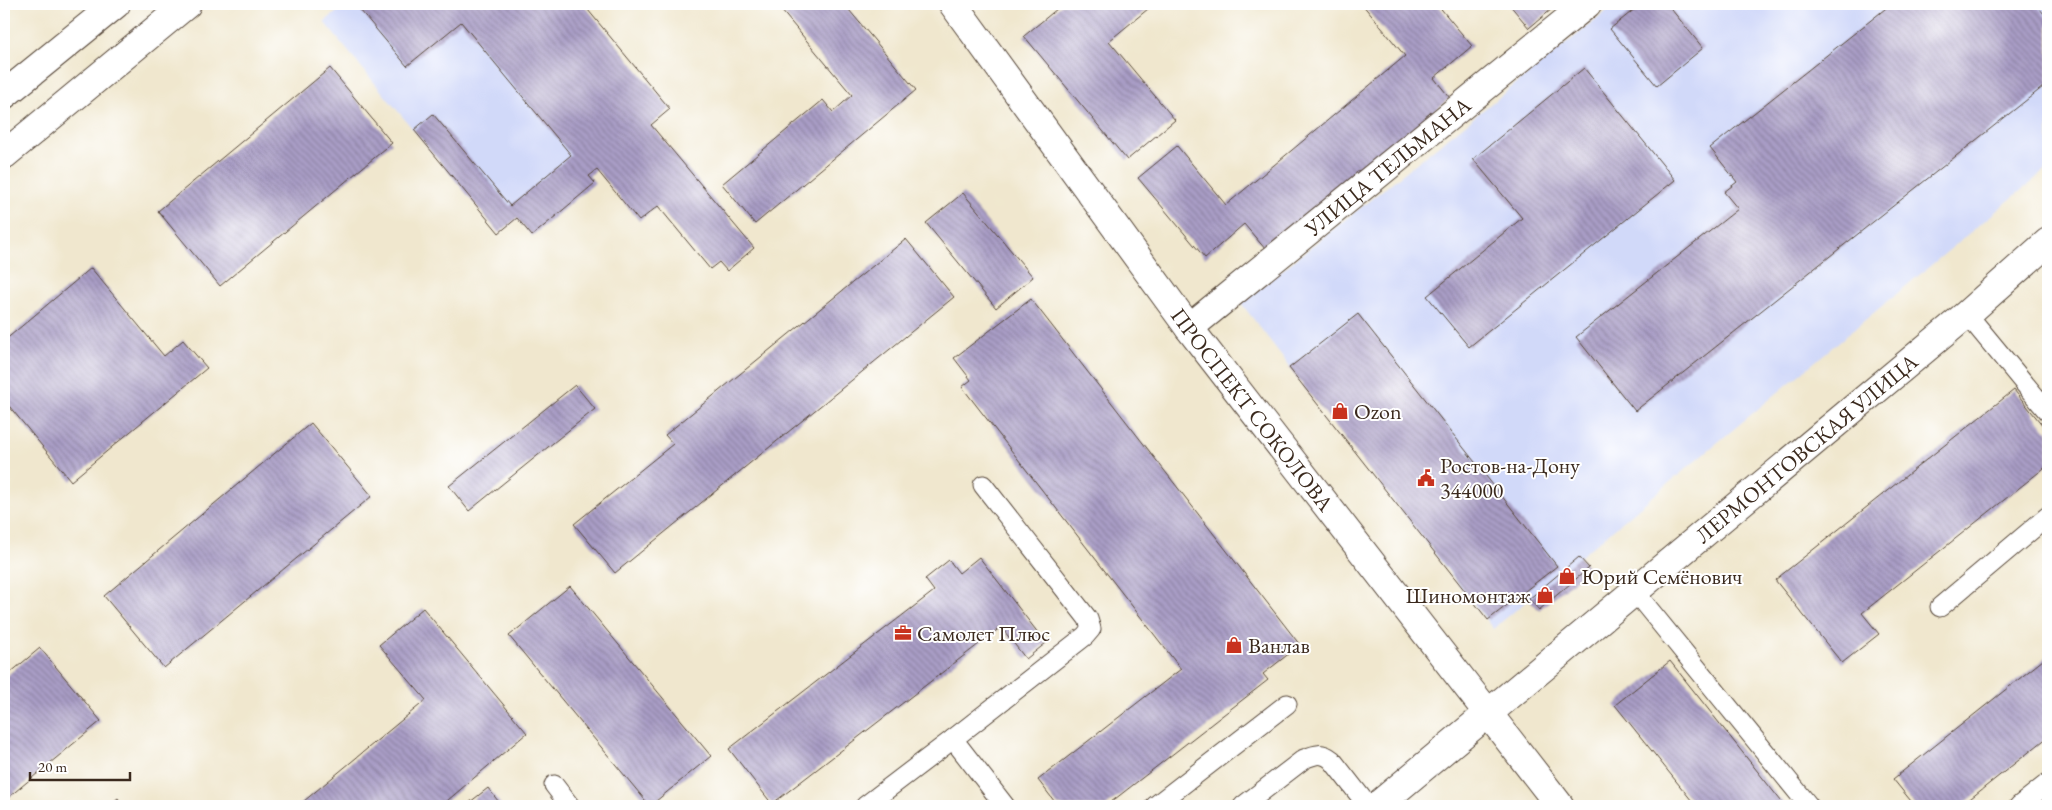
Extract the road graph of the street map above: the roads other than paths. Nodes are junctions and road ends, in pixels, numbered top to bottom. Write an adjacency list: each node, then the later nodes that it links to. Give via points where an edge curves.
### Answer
1 (116, 4): 5 (main road)
2 (187, 4): 6 (main road)
3 (953, 4): 9 (main road, ПРОСПЕКТ СОКОЛОВА)
4 (1587, 4): 9 (main road, УЛИЦА ТЕЛЬМАНА)
5 (4, 96)
6 (4, 155)
7 (2048, 242): 8 (main road, ЛЕРМОНТОВСКАЯ УЛИЦА)
8 (1967, 314): 10 (lane); 13 (main road, ЛЕРМОНТОВСКАЯ УЛИЦА)
9 (1189, 328): 16 (main road, ПРОСПЕКТ СОКОЛОВА)
10 (2048, 412)
11 (983, 485): 17 (lane, via 1088,619 1091,629)
12 (2048, 516): 14 (lane)
13 (1635, 592): 16 (main road, ЛЕРМОНТОВСКАЯ УЛИЦА); 28 (lane)
14 (1940, 607)
15 (1287, 704): 23 (lane)
16 (1488, 715): 26 (main road, ЛЕРМОНТОВСКАЯ УЛИЦА); 27 (main road, ПРОСПЕКТ СОКОЛОВА)
17 (953, 739): 21 (lane); 22 (lane)
18 (2048, 783): 29 (lane)
19 (554, 785): 20 (lane)
20 (570, 806)
21 (865, 806)
22 (1005, 806)
23 (1155, 806)
24 (1243, 806): 25 (lane, via 1304,758 1325,754)
25 (1368, 806)
26 (1377, 806)
27 (1560, 806)
28 (1810, 806)
29 (2019, 806)

